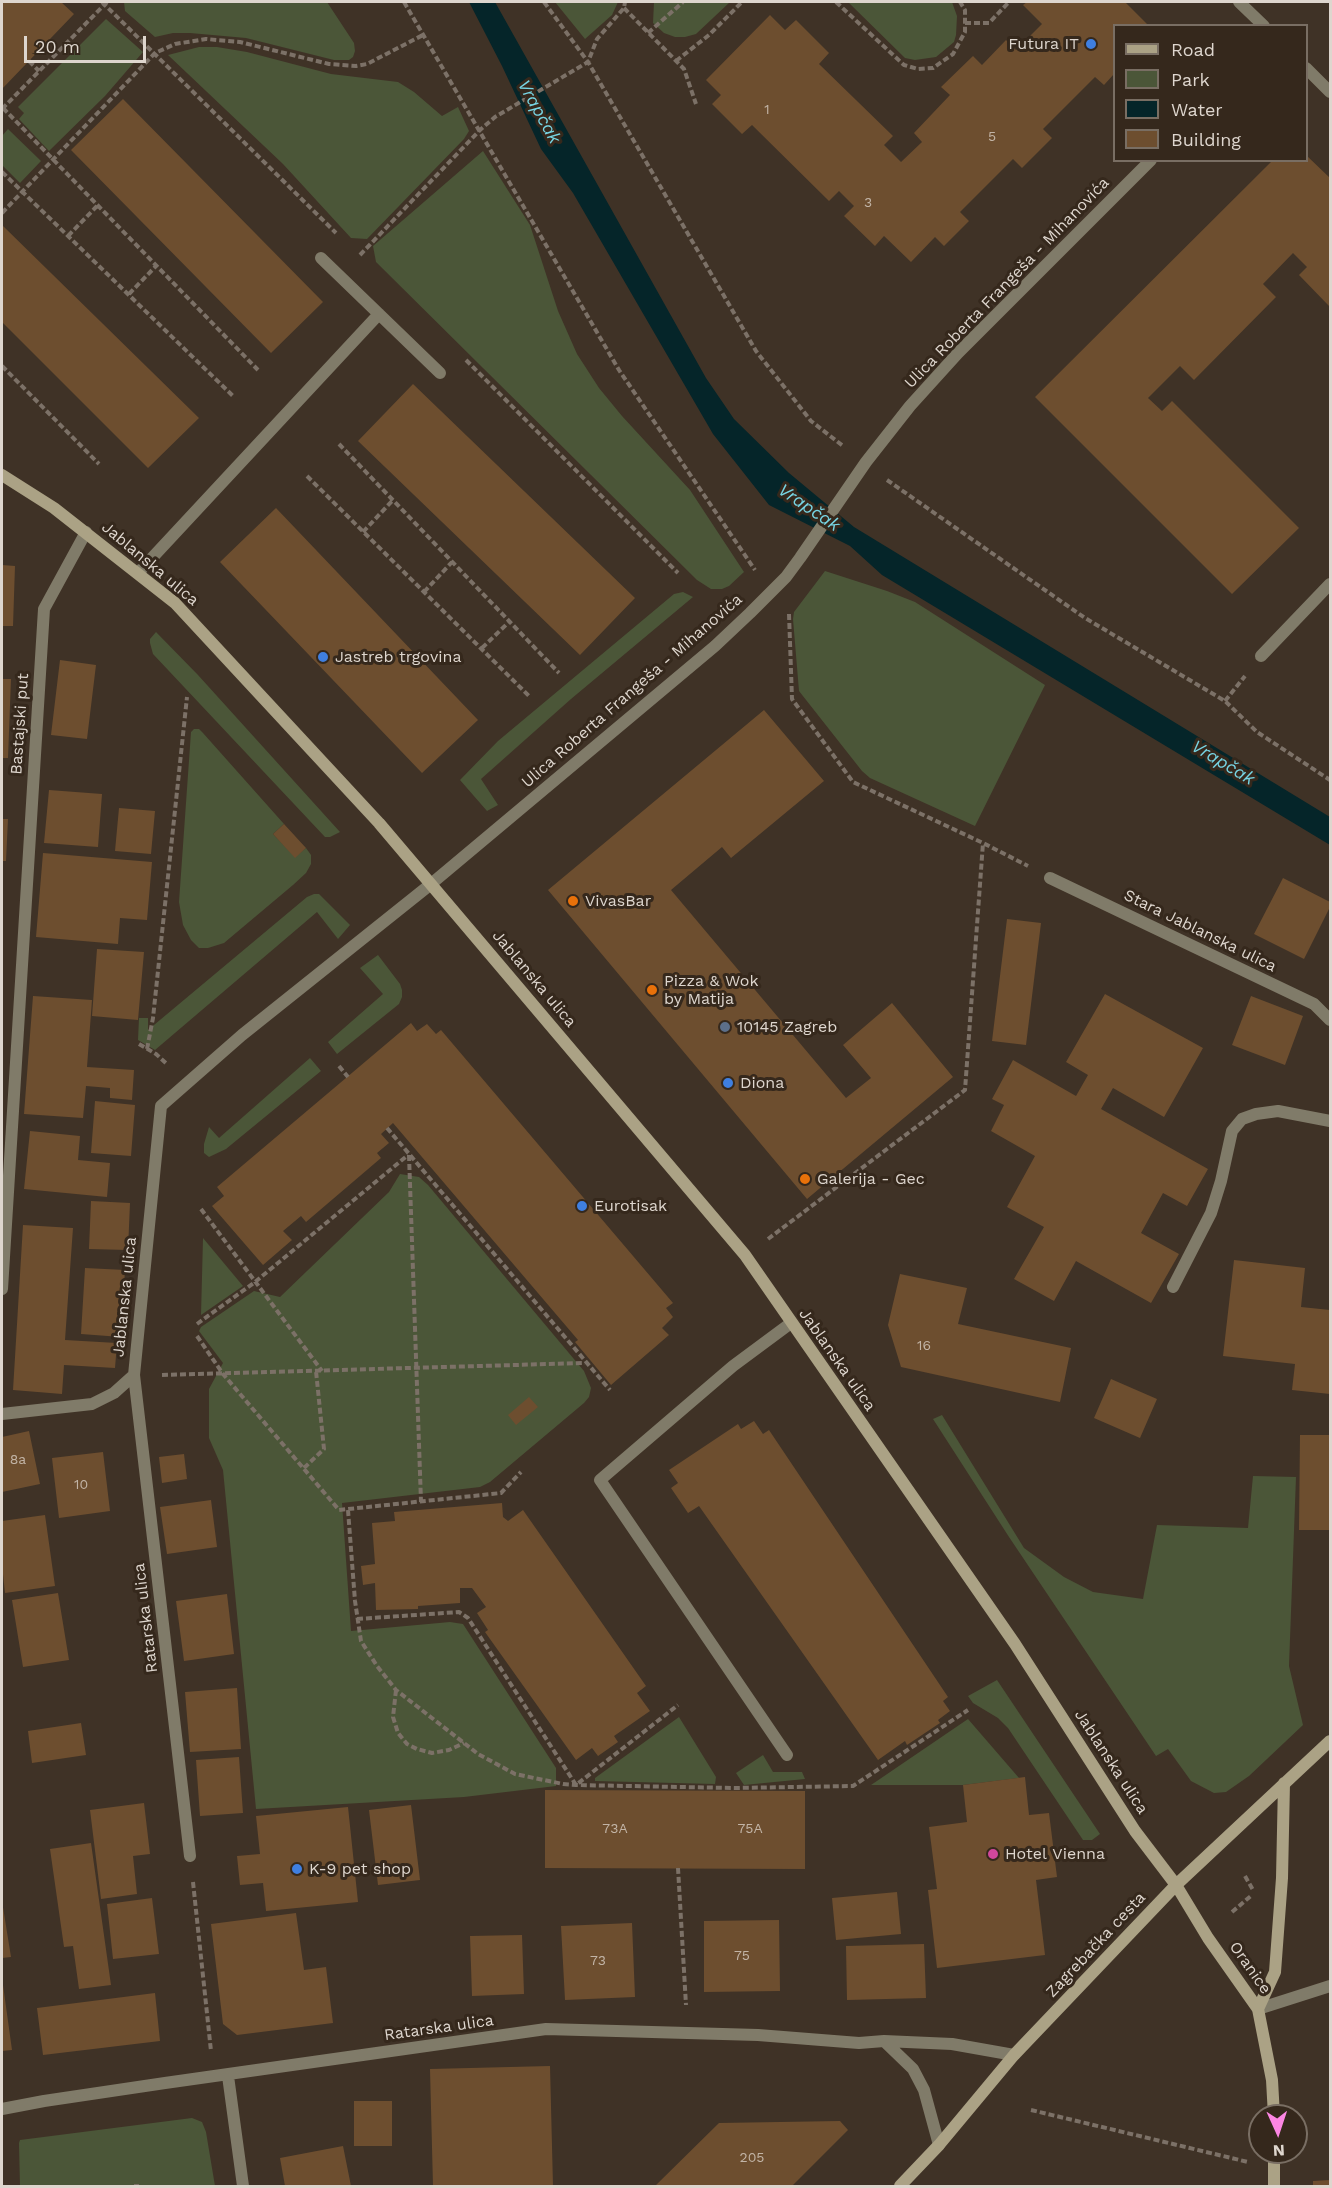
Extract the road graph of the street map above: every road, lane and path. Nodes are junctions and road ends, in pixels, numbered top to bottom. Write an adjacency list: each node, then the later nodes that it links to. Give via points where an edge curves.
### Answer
1 (106, 2): 18 (path)
2 (404, 2): 14 (path)
3 (625, 2): 10 (path)
4 (683, 2): 13 (path)
5 (742, 2): 16 (path)
6 (836, 2): 11 (path, via 904,65 918,69 933,68 952,54 965,32)
7 (960, 2): 11 (path, via 965,10)
8 (1009, 2): 11 (path, via 989,23)
9 (1239, 2): 12 (street)
10 (624, 8): 13 (path); 22 (path, via 597,39 588,62 495,117)
11 (965, 23)
12 (1262, 24)
13 (648, 33): 16 (path)
14 (423, 36): 22 (path); 23 (path, via 356,66 329,64 240,42 206,39 175,44 155,53)
15 (30, 61): 18 (path)
16 (676, 61): 20 (path, via 684,69)
17 (1308, 70): 19 (street)
18 (39, 71): 21 (path)
19 (1330, 92)
20 (696, 104)
21 (2, 109): 23 (path)
22 (480, 130): 30 (path); 47 (path, via 619,370)
23 (52, 160): 26 (path); 27 (path)
24 (1149, 162): 60 (street, Ulica Roberta Frangeša - Mihanovića, via 910,406 779,584 715,646)
25 (2, 172): 26 (path)
26 (22, 192): 28 (path); 29 (path)
27 (97, 206): 29 (path); 32 (path)
28 (2, 213)
29 (68, 236): 33 (path)
30 (360, 255)
31 (321, 258): 34 (street)
32 (156, 266): 33 (path); 36 (path)
33 (129, 294): 38 (path)
34 (379, 314): 37 (street); 48 (street)
35 (2, 366): 40 (path)
36 (258, 370)
37 (440, 373)
38 (232, 396)
39 (339, 444): 43 (path)
40 (99, 464)
41 (2, 475): 44 (street, Jablanska ulica)
42 (307, 476): 45 (path)
43 (393, 500): 45 (path); 46 (path)
44 (86, 532): 48 (street, Jablanska ulica); 74 (street, Bastajski put, via 44,609)
45 (363, 532): 50 (path)
46 (452, 562): 50 (path); 52 (path)
47 (752, 564)
48 (138, 573): 60 (street, Jablanska ulica, via 175,603 288,722)
49 (1330, 584): 54 (street)
50 (424, 592): 53 (path)
51 (789, 603): 58 (path, via 792,699 853,782)
52 (510, 621): 53 (path); 55 (path)
53 (482, 648): 57 (path)
54 (1261, 656)
55 (559, 673)
56 (187, 697): 63 (path)
57 (530, 697)
58 (983, 843): 59 (path); 71 (path, via 965,1090)
59 (1050, 878): 61 (street, Stara Jablanska ulica, via 1314,1004)
60 (431, 884): 66 (street, Jablanska ulica); 75 (street, Jablanska ulica, via 745,1255)
61 (1330, 1020)
62 (139, 1044): 63 (path)
63 (147, 1049): 66 (path)
64 (339, 1066): 65 (path)
65 (348, 1077)
66 (188, 1082): 83 (street, Jablanska ulica, via 161,1106)
67 (1330, 1122): 73 (street, via 1278,1112 1242,1119 1232,1131 1211,1213)
68 (387, 1128): 69 (path)
69 (409, 1155): 72 (path); 78 (path); 79 (path)
70 (201, 1209): 72 (path)
71 (767, 1239)
72 (255, 1282): 76 (path); 81 (path)
73 (1173, 1287)
74 (2, 1289)
75 (791, 1323): 96 (street, via 733,1366 600,1480); 102 (street, Jablanska ulica, via 1015,1644 1135,1831)
76 (197, 1324)
77 (197, 1336): 82 (path)
78 (585, 1363): 79 (path); 84 (path)
79 (416, 1368): 81 (path); 88 (path)
80 (315, 1371): 81 (path); 82 (path); 86 (path, via 324,1449)
81 (322, 1371)
82 (223, 1374): 83 (path); 86 (path)
83 (134, 1375): 85 (street, via 114,1393 92,1404); 99 (street, Ratarska ulica)
84 (610, 1390)
85 (2, 1414)
86 (304, 1468): 89 (path, via 339,1510)
87 (521, 1472): 88 (path, via 501,1493)
88 (421, 1502): 89 (path)
89 (348, 1510): 90 (path)
90 (357, 1619): 91 (path, via 361,1641); 98 (path, via 459,1612 468,1618)
91 (396, 1690): 95 (path); 95 (path, via 393,1718 407,1744 432,1753)
92 (678, 1705): 98 (path)
93 (968, 1710): 98 (path, via 853,1786)
94 (1330, 1741): 97 (street, Zagrebačka cesta)
95 (464, 1743): 98 (path, via 515,1773)
96 (787, 1755)
97 (1284, 1784): 102 (street, Zagrebačka cesta); 106 (street, via 1275,1972)
98 (576, 1785)
99 (190, 1856): 109 (path)
100 (678, 1868): 105 (path)
101 (1245, 1876): 103 (path)
102 (1176, 1885): 106 (street, Oranice); 108 (street, Zagrebačka cesta)
103 (1254, 1893)
104 (1330, 1986): 106 (street)
105 (686, 2007)
106 (1258, 2009): 111 (street, Oranice, via 1270,2064)
107 (884, 2041): 108 (street, Ratarska ulica, via 952,2044); 110 (street, Ratarska ulica, via 546,2029); 114 (street, via 913,2069 924,2090)
108 (1014, 2055): 114 (street, Zagrebačka cesta)
109 (212, 2057)
110 (228, 2076): 112 (street, Ratarska ulica); 119 (street)
111 (1273, 2104)
112 (2, 2109)
113 (1031, 2110): 115 (path)
114 (939, 2145): 120 (street, Zagrebačka cesta)
115 (1248, 2162)
116 (1274, 2164): 121 (street)
117 (134, 2187): 118 (path)
118 (139, 2187)
119 (243, 2187)
120 (900, 2187)
121 (1274, 2187)

